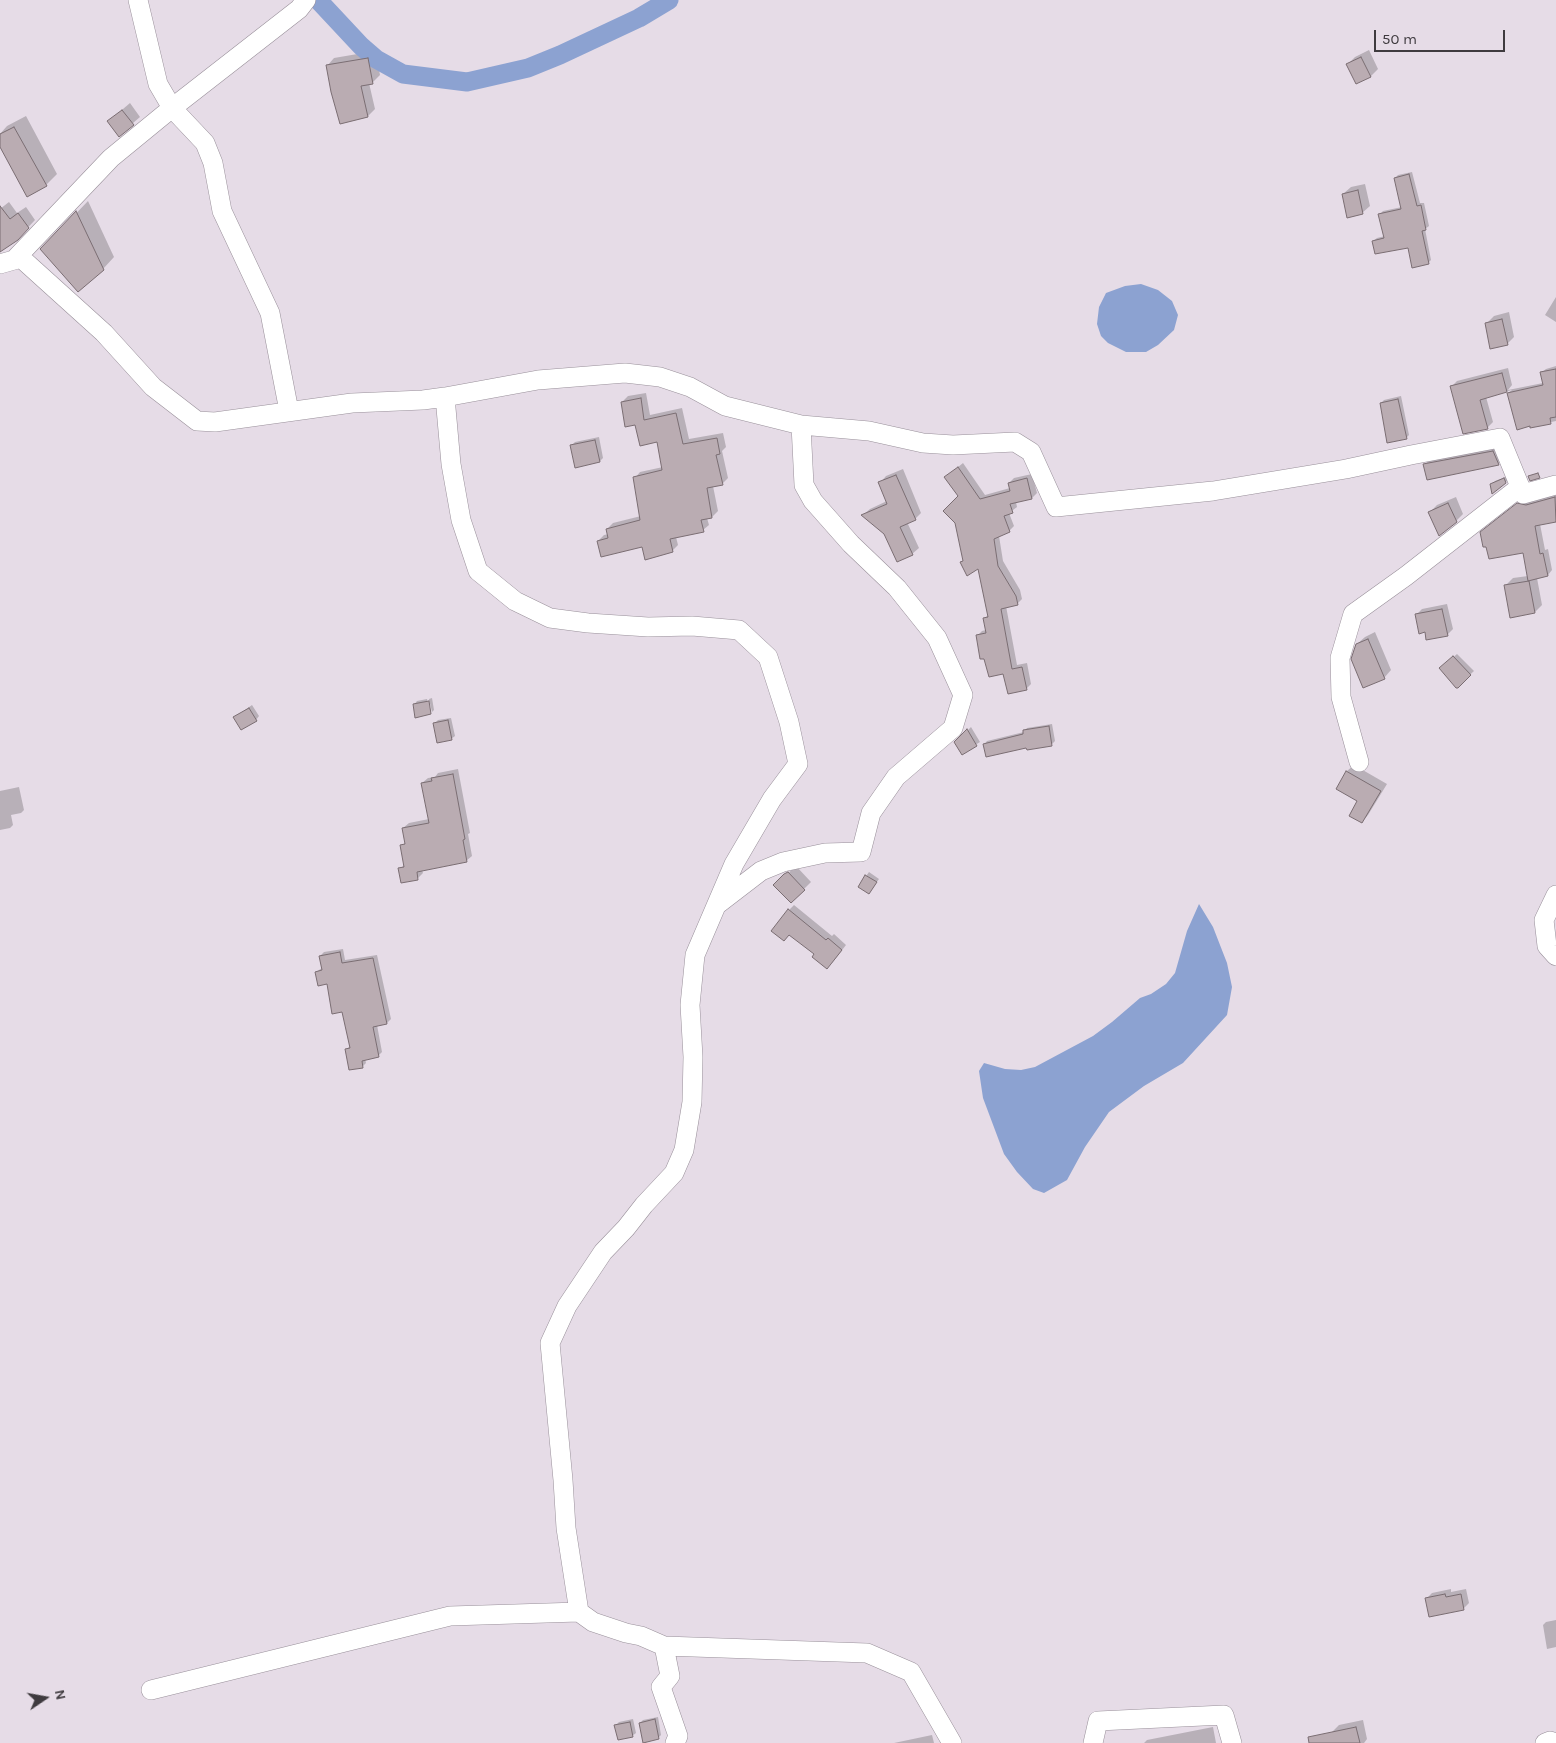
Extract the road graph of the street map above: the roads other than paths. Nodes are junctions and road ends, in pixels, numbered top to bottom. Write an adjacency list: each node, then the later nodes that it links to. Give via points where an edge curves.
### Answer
1 (138, 0): 3 (street, via 158,84)
2 (302, 4): 3 (street)
3 (172, 108): 4 (street, via 111,158); 6 (street, via 204,142 213,163 222,211 270,312)
4 (8, 262): 6 (street, via 21,258 104,334 153,387 197,421 215,422)
5 (444, 397): 6 (street); 7 (street, via 538,380 625,373 660,377 690,387 725,406); 12 (street, via 461,520 478,571 515,601 550,618 588,623 740,630 768,657 789,722 798,764 772,799 734,864)
6 (289, 411)
7 (801, 425): 9 (street, via 869,430 923,443 1015,442 1032,452 1056,507 1214,490 1346,469 1500,438); 12 (street, via 804,485 813,501 851,544 897,588 937,638 963,695 953,728 896,777 871,813 861,852 825,854 783,862 760,871)
8 (1556, 485): 9 (street, via 1523,494)
9 (1520, 487): 10 (street, via 1353,614 1340,658 1341,697)
10 (1359, 762)
11 (1556, 895): 13 (street, via 1544,920 1547,946)
12 (717, 904): 14 (street, via 695,955 690,1004 692,1102 684,1150 674,1173 603,1252 566,1306 550,1343 566,1528)
13 (1556, 956)
14 (580, 1612): 15 (street, via 593,1622); 16 (street, via 450,1616)
15 (664, 1646): 17 (street, via 670,1676 661,1687 678,1736); 18 (street, via 867,1653 911,1672)
16 (151, 1690)
17 (675, 1743)
18 (952, 1743)
19 (1093, 1743): 20 (street, via 1098,1721 1224,1715)
20 (1232, 1743)
21 (1545, 1743): 22 (street)
22 (1556, 1743)

